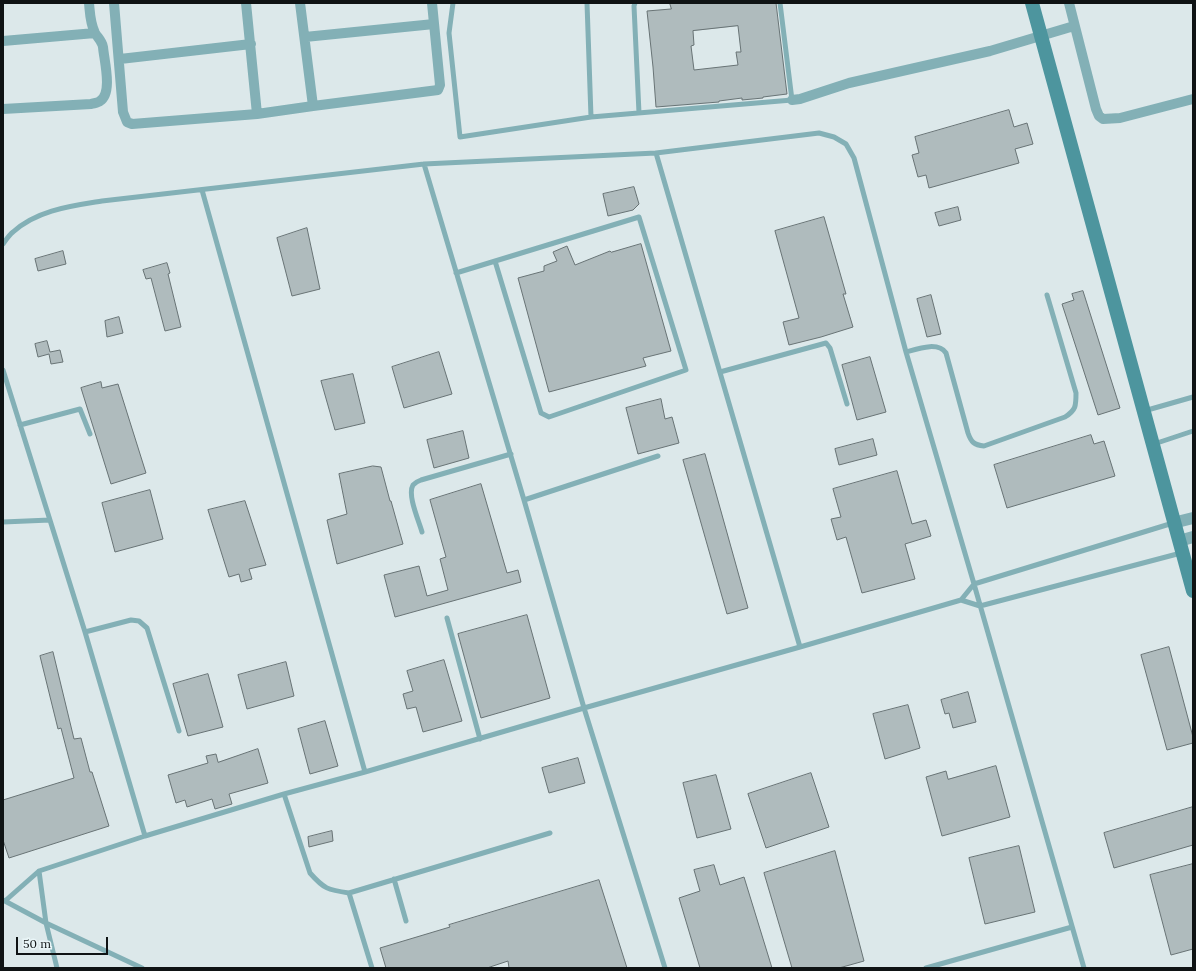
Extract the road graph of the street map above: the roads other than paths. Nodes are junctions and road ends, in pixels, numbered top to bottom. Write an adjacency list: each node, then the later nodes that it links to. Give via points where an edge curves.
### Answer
1 (89, 3): 14 (street)
2 (114, 3): 19 (street)
3 (246, 3): 18 (street)
4 (300, 3): 16 (street)
5 (432, 3): 12 (street)
6 (453, 3): 26 (lane, via 449,33 460,137)
7 (587, 3): 26 (lane)
8 (635, 3): 24 (lane)
9 (780, 3): 21 (lane)
10 (1032, 3): 15 (main road)
11 (1069, 3): 13 (street)
12 (434, 24): 16 (street); 22 (street, via 440,85 438,90)
13 (1074, 26): 15 (street); 20 (street, via 1096,109 1103,119 1120,118)
14 (95, 33): 17 (street); 23 (street, via 102,42 108,81 107,91 100,102)
15 (1041, 35): 21 (street, via 990,51 849,83); 39 (main road)
16 (305, 37): 22 (street)
17 (3, 41)
18 (251, 44): 19 (street); 25 (street)
19 (120, 59): 25 (street, via 123,112 127,122 132,124)
20 (1193, 99)
21 (792, 100): 24 (lane)
22 (313, 106): 25 (street)
23 (3, 109)
24 (640, 113): 26 (lane)
25 (257, 114)
26 (592, 117)
27 (656, 153): 28 (lane); 34 (lane, via 819,133 846,144 854,158); 36 (lane)
28 (424, 164): 29 (lane); 32 (lane)
29 (202, 190): 30 (lane, via 62,207 35,218 12,232); 64 (lane)
30 (3, 244)
31 (496, 261): 31 (lane, via 639,217 686,370 549,417 541,413); 32 (lane)
32 (456, 273): 44 (lane)
33 (1047, 295): 34 (lane, via 1076,393 1073,412 1065,417 984,446 977,445 972,442 968,433 944,349 930,347)
34 (906, 352): 54 (lane)
35 (3, 370): 40 (lane)
36 (720, 372): 38 (lane, via 826,343 830,348); 60 (lane)
37 (1193, 397): 39 (lane)
38 (847, 404)
39 (1143, 411): 43 (main road)
40 (20, 425): 42 (lane, via 80,409); 48 (lane)
41 (1193, 431): 43 (lane)
42 (90, 434)
43 (1152, 445): 50 (main road)
44 (510, 454): 46 (lane); 51 (lane, via 414,484 412,500)
45 (658, 456): 46 (lane)
46 (524, 500): 61 (lane)
47 (1193, 518): 50 (street)
48 (50, 520): 49 (lane); 59 (lane)
49 (3, 522)
50 (1173, 523): 53 (main road); 54 (lane)
51 (422, 532)
52 (1193, 537): 53 (street)
53 (1181, 547): 55 (main road); 57 (lane)
54 (974, 584): 56 (lane); 57 (lane)
55 (1193, 591)
56 (961, 600): 57 (lane); 60 (lane)
57 (980, 606): 74 (lane)
58 (447, 618): 63 (lane)
59 (85, 632): 62 (lane, via 131,620 139,621 147,628); 67 (lane)
60 (800, 647): 61 (lane)
61 (584, 708): 63 (lane); 78 (lane)
62 (179, 731)
63 (480, 739): 64 (lane)
64 (365, 772): 65 (lane)
65 (284, 794): 67 (lane); 70 (lane, via 310,873 328,890)
66 (550, 832): 69 (lane)
67 (145, 836): 68 (lane)
68 (39, 871): 71 (lane); 73 (lane)
69 (394, 880): 70 (lane); 72 (lane)
70 (349, 893): 77 (lane)
71 (4, 900): 73 (lane)
72 (406, 921)
73 (46, 923): 75 (lane); 76 (lane)
74 (1072, 927): 79 (lane); 80 (lane)
75 (57, 968)
76 (142, 968)
77 (372, 968)
78 (665, 968)
79 (926, 968)
80 (1084, 968)

